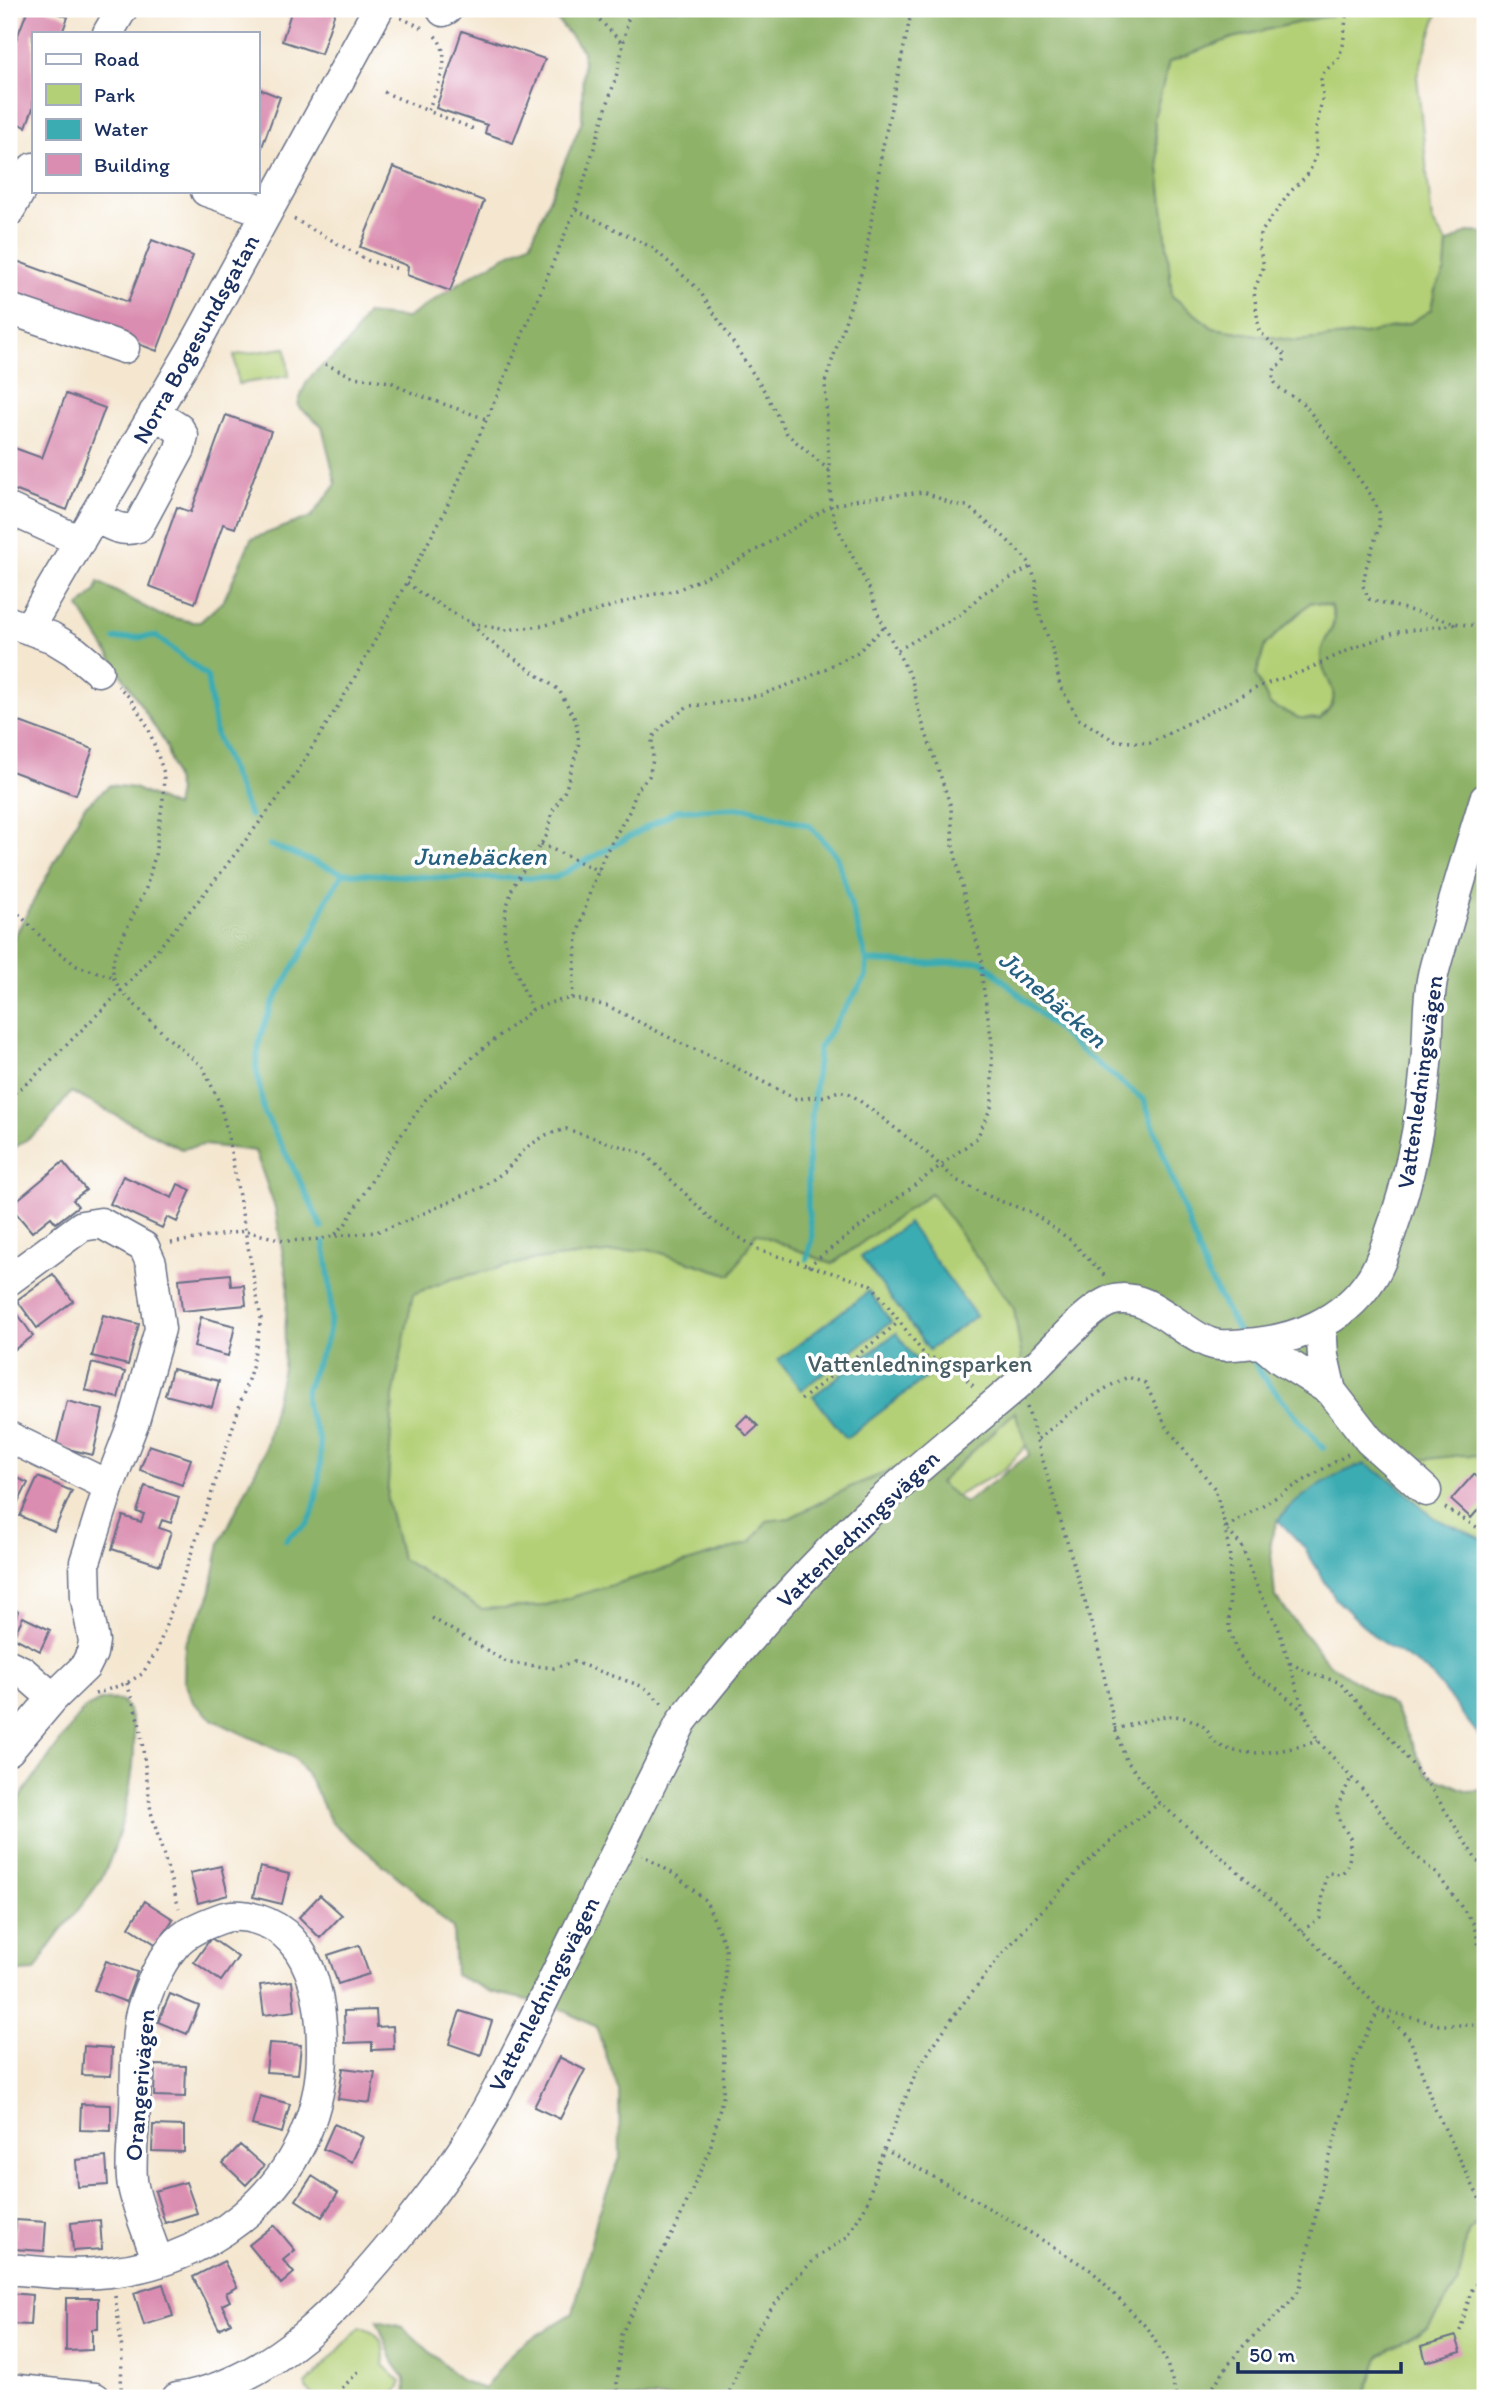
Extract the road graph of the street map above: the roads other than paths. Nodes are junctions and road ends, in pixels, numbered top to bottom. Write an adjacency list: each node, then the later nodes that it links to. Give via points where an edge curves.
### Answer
1 (122, 9): 3 (street)
2 (387, 12): 6 (street, Norra Bogesundsgatan)
3 (109, 32)
4 (23, 173): 7 (street)
5 (210, 192): 6 (street)
6 (269, 209): 10 (street, Norra Bogesundsgatan)
7 (9, 211)
8 (9, 309): 9 (street)
9 (124, 348)
10 (154, 413): 12 (street, Norra Bogesundsgatan); 12 (street, via 183,436 138,527 128,531)
11 (9, 509): 12 (street)
12 (87, 529): 13 (street, Norra Bogesundsgatan)
13 (18, 626): 14 (street, via 63,644)
14 (98, 671)
15 (1485, 799): 17 (street, Vattenledningsvägen, via 1432,981 1419,1127 1403,1199 1372,1278 1353,1301)
16 (9, 1280): 21 (street, via 82,1226 102,1223 144,1247 151,1263 160,1329 134,1422)
17 (1321, 1325): 18 (street, Vattenledningsvägen); 19 (street)
18 (1261, 1343): 19 (street); 30 (street, Vattenledningsvägen, via 1212,1344 1147,1305 1111,1301 1091,1312 1018,1385 863,1518 774,1610 682,1721 514,2057 467,2143 426,2203 337,2306 295,2343 212,2391)
19 (1331, 1391): 22 (street, via 1369,1440)
20 (9, 1437): 21 (street)
21 (109, 1486): 24 (street, via 85,1562 92,1653 85,1667)
22 (1426, 1491)
23 (9, 1665): 24 (street)
24 (53, 1698): 25 (street)
25 (9, 1749)
26 (158, 2262): 26 (street, Orangerivägen, via 200,2246 265,2197 306,2134 319,2096 322,2026 316,1988 292,1940 273,1925 250,1917 223,1917 196,1927 174,1945 151,1984 140,2019 132,2185); 27 (street, Orangerivägen, via 72,2274)
27 (9, 2269)
28 (9, 2389): 29 (street)
29 (95, 2398)
30 (177, 2398)

